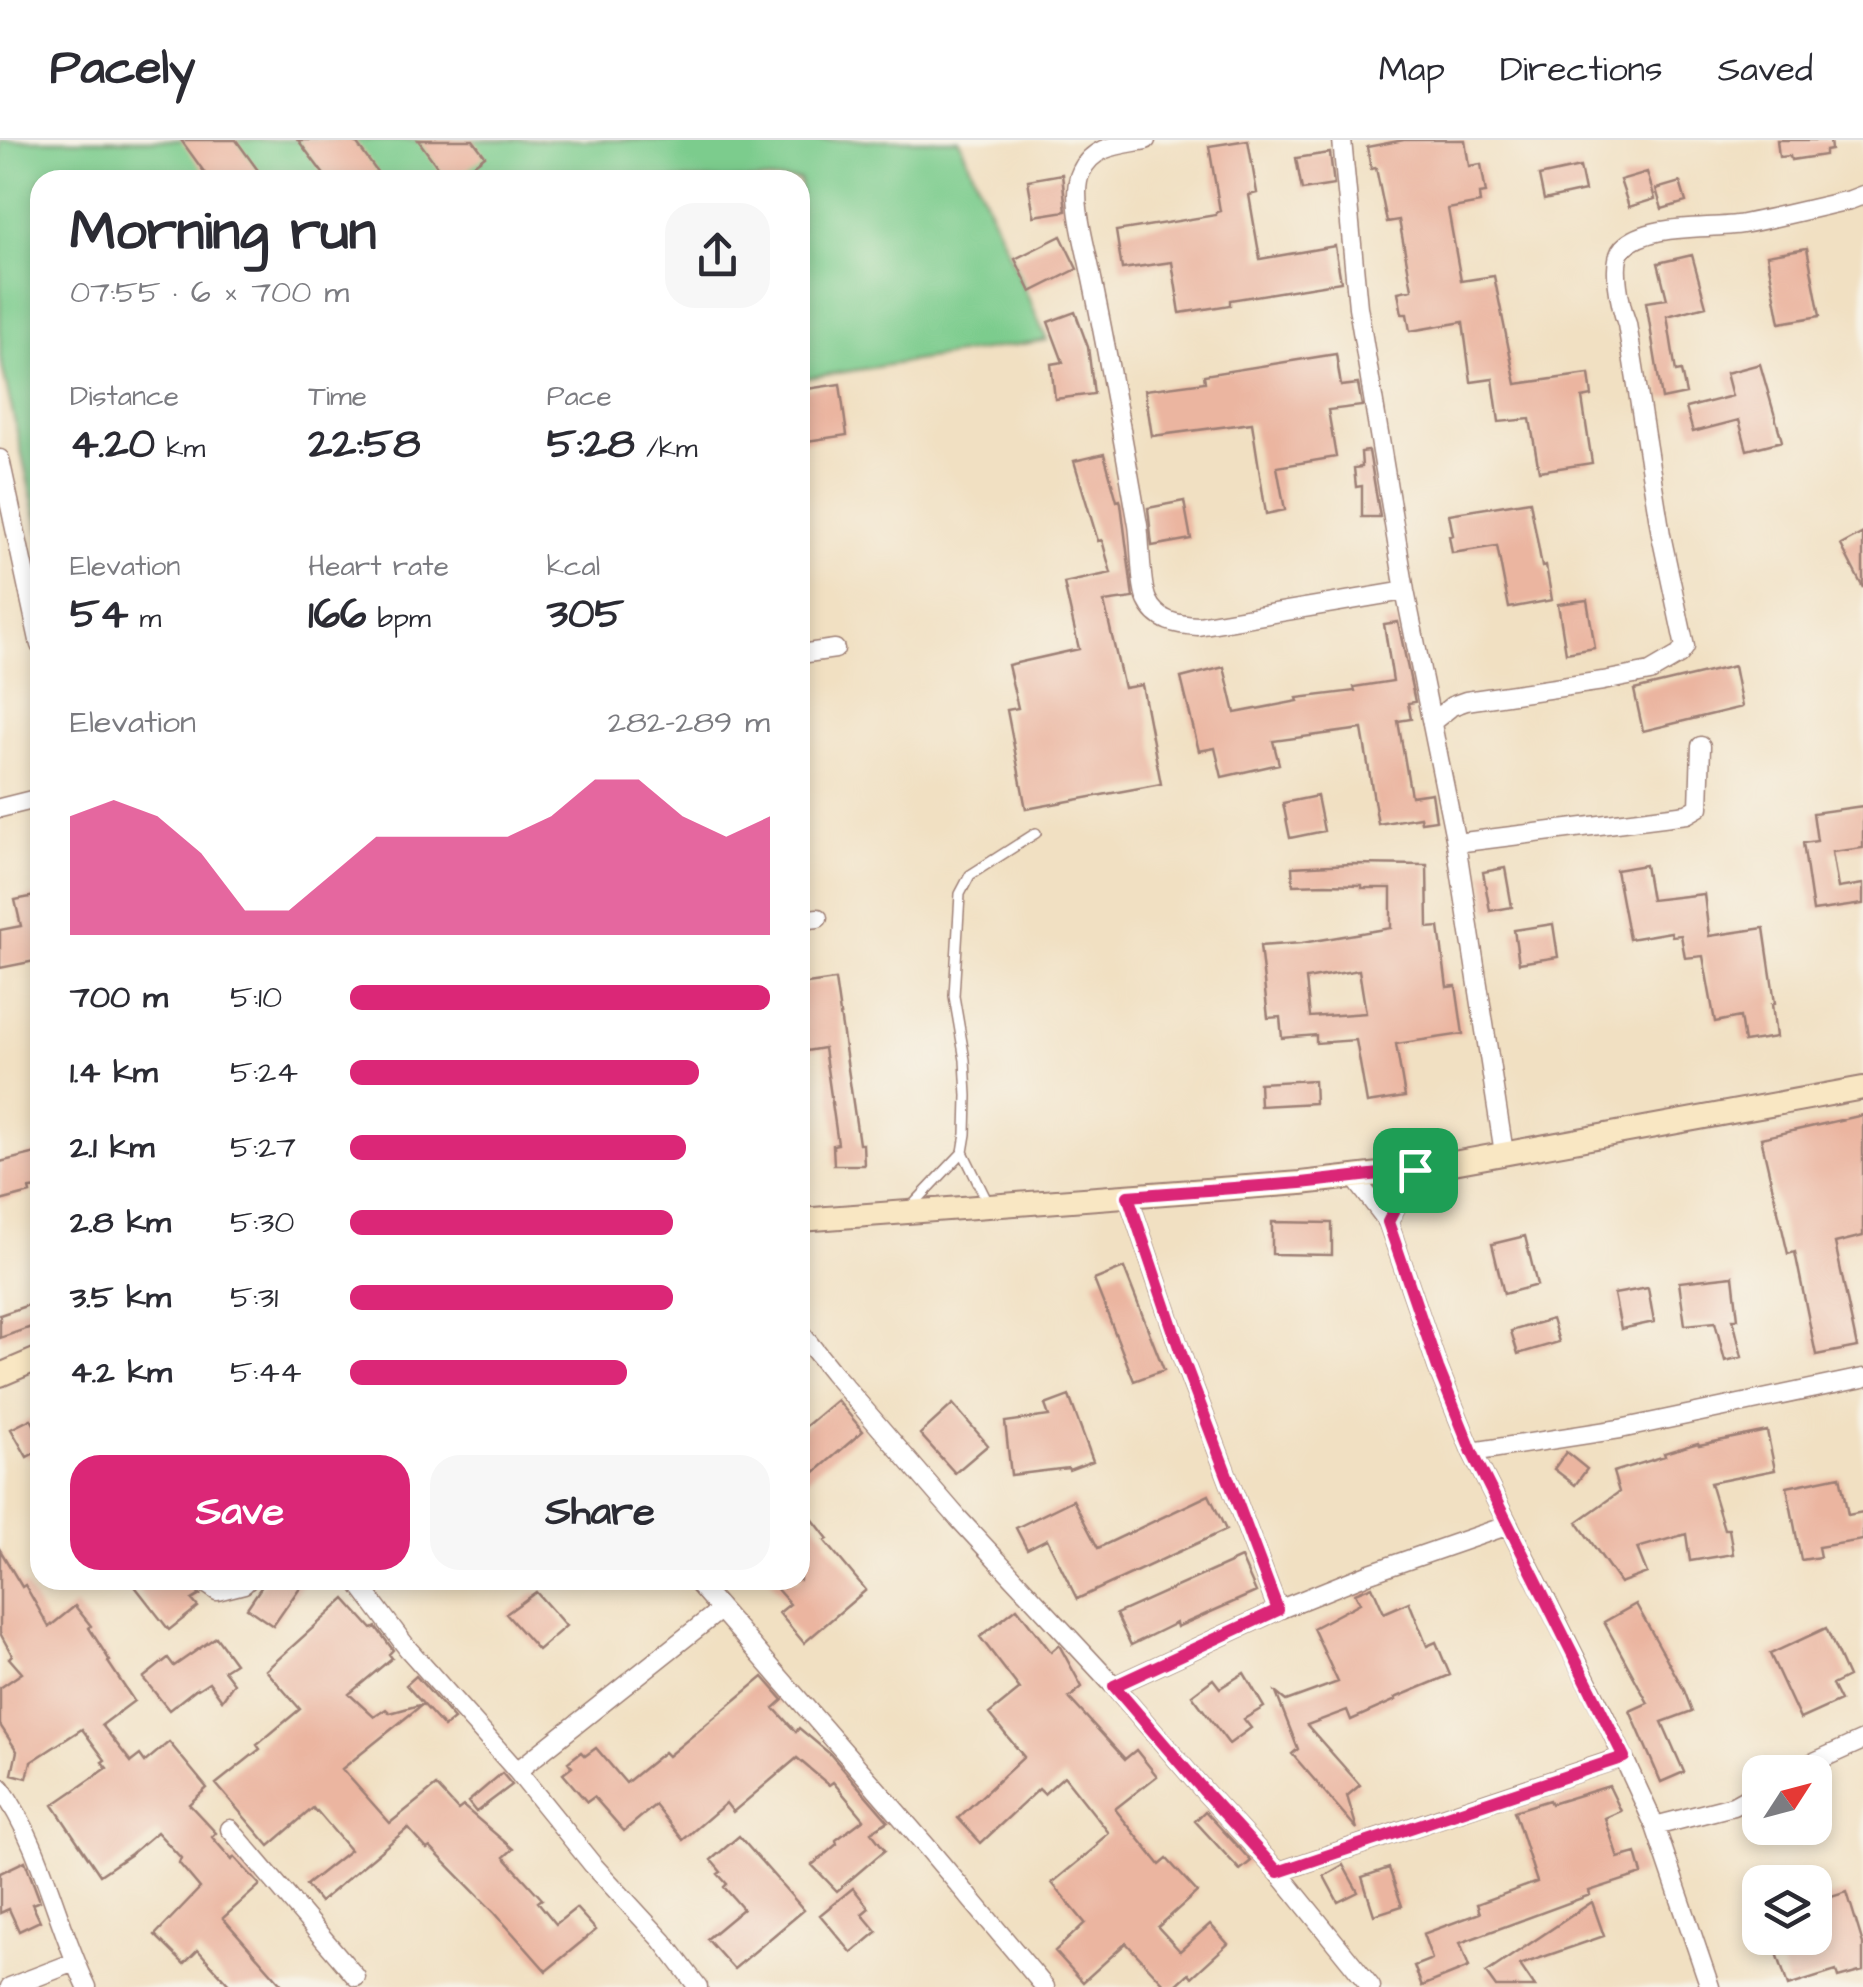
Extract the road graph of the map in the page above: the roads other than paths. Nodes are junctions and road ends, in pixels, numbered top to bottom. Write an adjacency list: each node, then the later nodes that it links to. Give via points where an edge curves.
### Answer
1 (1146, 140): 5 (street, via 1097,152 1078,176 1079,216 1146,598 1173,624 1198,626)
2 (1342, 140): 5 (street, via 1358,307)
3 (1863, 195): 9 (street, via 1740,224 1665,230 1624,247 1617,264 1622,310 1684,646 1650,672 1466,701)
4 (0, 459): 6 (street)
5 (1405, 591): 9 (street)
6 (30, 598)
7 (835, 649): 8 (street)
8 (810, 653)
9 (1432, 722): 14 (street)
10 (1701, 746): 14 (street, via 1700,807 1687,814)
11 (30, 800): 12 (street)
12 (0, 808)
13 (1036, 832): 16 (lane, via 970,875 960,894 954,996 965,1060)
14 (1456, 843): 17 (street)
15 (1863, 1088): 17 (main road)
16 (963, 1152): 21 (lane); 22 (lane)
17 (1504, 1152): 18 (main road)
18 (1415, 1170): 19 (main road); 24 (street)
19 (1353, 1176): 20 (main road); 24 (street)
20 (1128, 1196): 21 (main road); 34 (street)
21 (990, 1206): 22 (main road)
22 (906, 1212): 23 (main road)
23 (810, 1219)
24 (1388, 1222): 29 (street)
25 (810, 1344): 35 (street)
26 (30, 1362): 27 (main road)
27 (0, 1375)
28 (1863, 1378): 29 (street)
29 (1472, 1452): 30 (street)
30 (1508, 1524): 34 (street); 38 (street)
31 (364, 1590): 39 (street)
32 (703, 1590): 33 (street)
33 (720, 1610): 39 (street); 50 (street)
34 (1278, 1610): 35 (street)
35 (1114, 1686): 44 (street)
36 (1863, 1740): 37 (street)
37 (1830, 1755)
38 (1624, 1757): 42 (street); 44 (street)
39 (517, 1770): 49 (street)
40 (0, 1787): 45 (street, via 36,1852)
41 (1742, 1801): 42 (street)
42 (1655, 1826): 52 (street)
43 (230, 1829): 46 (street)
44 (1278, 1872): 51 (street)
45 (75, 1962): 47 (street); 48 (street)
46 (356, 1984)
47 (10, 1987)
48 (87, 1987)
49 (698, 1987)
50 (1045, 1987)
51 (1371, 1987)
52 (1710, 1987)

